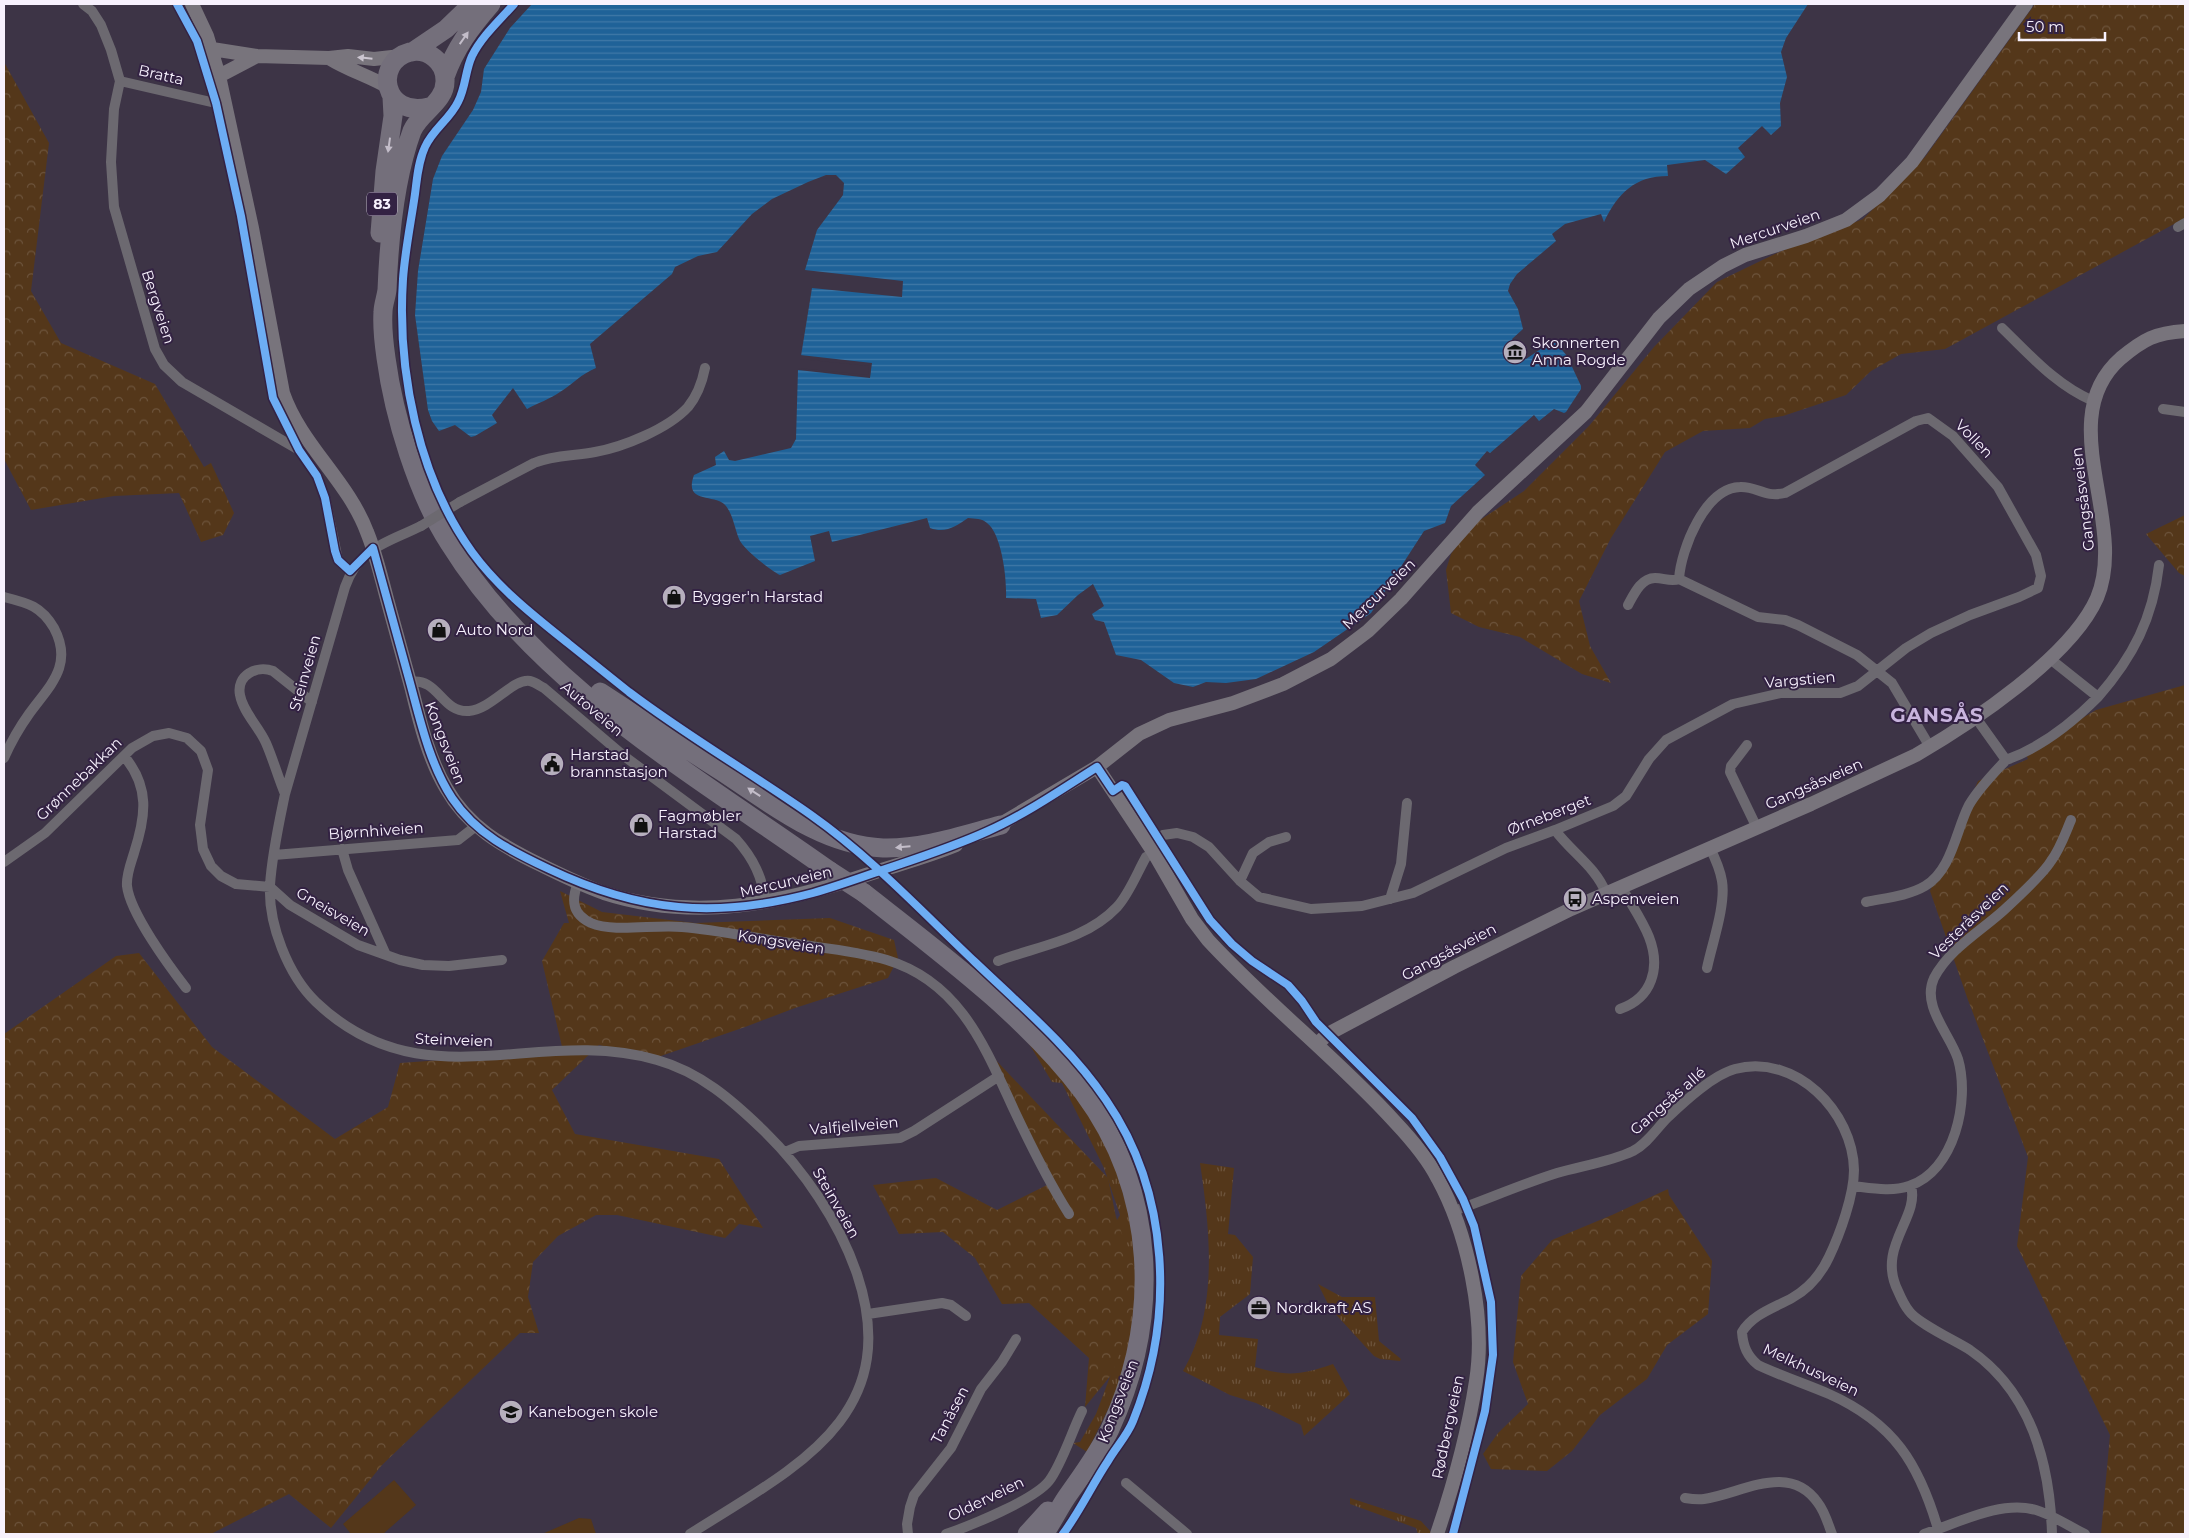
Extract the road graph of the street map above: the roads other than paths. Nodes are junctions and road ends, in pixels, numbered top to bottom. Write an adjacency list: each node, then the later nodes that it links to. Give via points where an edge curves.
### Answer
1 (83, 4): 12 (street, Bergveien, via 92,11 101,26)
2 (192, 4): 6 (main road, Kongsveien)
3 (472, 4): 7 (highway, 83, via 446,29)
4 (491, 4): 11 (highway, 83, one-way to 4, via 460,43)
5 (2026, 4): 42 (main road, Mercurveien, via 1912,162 1880,195 1846,220 1745,255 1689,289 1659,318 1586,412 1478,512 1402,599 1368,631 1331,659 1282,684 1233,703 1169,720 1139,734)
6 (212, 49): 8 (main road); 10 (main road, Kongsveien)
7 (406, 54): 9 (main road, one-way to 9, via 382,59); 11 (highway, via 426,53 434,57 444,69); 13 (highway, 83, via 388,73)
8 (257, 56): 9 (main road); 10 (main road)
9 (329, 58): 13 (main road, via 368,76)
10 (219, 76): 14 (main road, Kongsveien)
11 (445, 77): 15 (highway, 83, via 444,91)
12 (120, 81): 14 (street, Bratta); 25 (street, Bergveien, via 114,109 111,162 114,207 154,349 164,365 182,382 299,450 317,476 326,498 338,560)
13 (390, 92): 15 (highway, via 408,108); 16 (highway, 83, one-way to 16, via 394,116 382,197 378,258 378,293)
14 (224, 105): 23 (main road, Kongsveien, via 252,228 283,393 293,417 356,508)
15 (430, 107): 16 (highway, 83, via 416,122 405,152 388,248 387,294)
16 (383, 311): 29 (highway, 83, via 390,384 410,458 421,485 446,539 463,565)
17 (2002, 328): 20 (street, via 2048,373 2072,392)
18 (2185, 331): 20 (main road, Gangsåsveien, via 2162,333 2136,345 2116,363)
19 (705, 368): 23 (street, bridge, via 697,393 688,406 668,423 614,447 534,463 421,526)
20 (2093, 401): 30 (main road, Gangsåsveien, via 2093,460 2104,520 2105,566 2092,609)
21 (2163, 409): 22 (street)
22 (2185, 412)
23 (373, 548): 25 (street, Steinveien); 32 (main road, Kongsveien)
24 (2159, 565): 33 (street, via 2153,604 2145,623 2119,670)
25 (350, 571): 34 (street, Steinveien)
26 (1679, 580): 28 (street, via 1646,580 1637,588); 31 (street, via 1758,617 1785,620 1825,637); 31 (street, Vollen, via 1684,554 1695,530 1710,502 1725,490 1741,487 1772,496 1785,493 1916,420 1928,418 1953,436 1998,487 2036,555 2041,576 2038,588 1931,633 1906,648)
27 (4, 597): 40 (street, via 42,611 58,636 61,656 56,679 28,715)
28 (1628, 605)
29 (532, 648): 46 (highway, 83, one-way to 29, via 934,843 900,848 870,847 831,837 795,818 596,690 569,667); 84 (highway, Kongsveien / 83, bridge, via 664,755 864,893 960,970 1050,1054 1097,1114 1110,1136 1128,1182 1140,1229 1145,1292 1138,1349 1130,1380 1093,1461)
30 (2049, 658): 33 (street); 35 (main road, Gangsåsveien)
31 (1879, 671): 36 (street, Vargstien, via 1858,686 1840,693 1781,693 1733,704); 38 (street, via 1892,683)
32 (410, 682): 47 (main road, Kongsveien, via 420,723 445,786); 63 (street, Autoveien, via 426,682 453,708 461,711 481,708 524,681 532,681 544,688 624,756 736,839 758,869)
33 (2098, 697): 41 (street, via 2055,732)
34 (312, 702): 43 (street, Steinveien); 43 (street, via 267,668 258,668 246,675 240,688 243,703 266,742)
35 (1976, 718): 38 (main road, Gangsåsveien); 41 (street)
36 (1693, 724): 49 (street, Ørneberget, via 1666,740 1649,758 1626,796 1613,806)
37 (1746, 745): 48 (street, Gangsåsveien, via 1730,772)
38 (1930, 747): 48 (main road, Gangsåsveien)
39 (124, 756): 55 (street, Grønnebakkan, via 45,833); 59 (street, Grønnebakkan, via 142,741 162,733 177,734 194,742 208,770 200,825 203,850 211,866 236,884); 68 (street, via 138,778 144,808 144,822 128,873 130,898 157,949)
40 (4, 758)
41 (2006, 760): 62 (street, via 1969,805 1948,856 1935,877 1918,889)
42 (1097, 767): 46 (main road, Mercurveien); 51 (main road, Rødbergveien)
43 (285, 794): 54 (street, Steinveien)
44 (1407, 803): 61 (street, via 1401,864)
45 (2071, 820): 74 (street, Vesteråsveien, via 2051,862 2004,910 1950,957 1933,981 1932,1005 1960,1067 1961,1108 1946,1154 1928,1175)
46 (1001, 825): 63 (main road, Mercurveien, via 948,848 870,874 815,892)
47 (476, 826): 53 (street, Bjørnhiveien, via 458,840); 57 (main road, Kongsveien, via 507,848)
48 (1757, 828): 52 (main road, Gangsåsveien)
49 (1555, 830): 60 (street, via 1600,878); 61 (street, Ørneberget, via 1506,848 1413,893)
50 (1286, 837): 56 (street, via 1269,842 1253,853)
51 (1151, 848): 56 (street, Ørneberget, via 1163,835 1177,833 1193,837 1209,847); 66 (street, via 1118,906 1105,918 1062,941); 70 (main road, Rødbergveien, via 1179,898 1208,940)
52 (1710, 848): 58 (main road, Gangsåsveien); 67 (street, via 1721,877 1722,895)
53 (342, 849): 54 (street, Bjørnhiveien); 64 (street, Gneisveien, via 348,870)
54 (274, 855): 59 (street, Steinveien)
55 (4, 861)
56 (1240, 881): 61 (street, Ørneberget, via 1259,897 1311,909 1362,906)
57 (578, 883): 63 (main road, Mercurveien, via 640,902 684,908 732,908); 71 (street, Kongsveien, via 572,902 575,909 582,917 602,926 682,927 869,956 902,965 926,979 957,1005 979,1036)
58 (1621, 886): 60 (main road, Gangsåsveien); 69 (street, via 1649,936 1654,964 1646,992 1631,1005)
59 (270, 887): 64 (street, Gneisveien, via 290,905 328,928 358,945); 72 (street, Steinveien, via 279,941 288,964 314,1001 377,1043 403,1052 447,1057 497,1057 576,1049 658,1060 703,1079 730,1099)
60 (1606, 893): 70 (main road, Gangsåsveien, via 1454,967 1328,1034)
61 (1390, 899)
62 (1866, 902)
63 (766, 903)
64 (386, 955): 65 (street, Gneisveien, via 423,965 449,966)
65 (502, 960)
66 (998, 961)
67 (1707, 968)
68 (186, 988)
69 (1620, 1009)
70 (1317, 1044): 75 (main road, Rødbergveien, via 1413,1143 1437,1177)
71 (999, 1076): 72 (street, Valfjellveien, via 900,1138 799,1146); 76 (street, Kongsveien, via 1039,1163)
72 (785, 1152): 77 (street, Steinveien, via 810,1184 830,1219 855,1270)
73 (1853, 1186): 74 (street, Vesteråsveien, via 1885,1189); 75 (street, Gangsås allé, via 1854,1169 1849,1144 1842,1125 1825,1099 1788,1073 1748,1067 1715,1078 1633,1150 1532,1181); 79 (street, Gangsås allé, via 1837,1238 1822,1270 1805,1289 1757,1317)
74 (1910, 1186): 85 (street, via 1913,1202 1894,1245 1896,1288 1910,1313 1988,1364 2021,1405 2041,1454)
75 (1454, 1211): 93 (main road, Rødbergveien, via 1468,1260 1478,1318 1477,1379 1458,1465)
76 (1068, 1214)
77 (868, 1314): 78 (street, via 942,1303 951,1305); 87 (street, Steinveien, via 866,1368 856,1397 844,1418 793,1467)
78 (966, 1316)
79 (1742, 1332): 86 (street, Melkhusveien, via 1745,1350 1758,1365 1847,1402 1885,1430 1917,1471)
80 (1016, 1339): 88 (street, Tanåsen, via 982,1389 951,1448 914,1494)
81 (1082, 1411): 89 (street, Olderveien, via 1056,1467 1042,1487 970,1526)
82 (1126, 1483): 92 (street)
83 (1685, 1498): 94 (street, via 1711,1498 1759,1484 1792,1484 1811,1494 1819,1503)
84 (1065, 1499): 90 (highway, Kongsveien / 83, via 1047,1512); 91 (highway, Kongsveien / 83)
85 (2050, 1517): 86 (street, via 2030,1509 2011,1509 1978,1515); 96 (street); 97 (street)
86 (1938, 1529): 95 (street)
87 (690, 1534)
88 (908, 1534)
89 (946, 1534)
90 (1027, 1534)
91 (1044, 1534)
92 (1186, 1534)
93 (1437, 1534)
94 (1832, 1534)
95 (1924, 1534)
96 (2052, 1534)
97 (2085, 1534)

